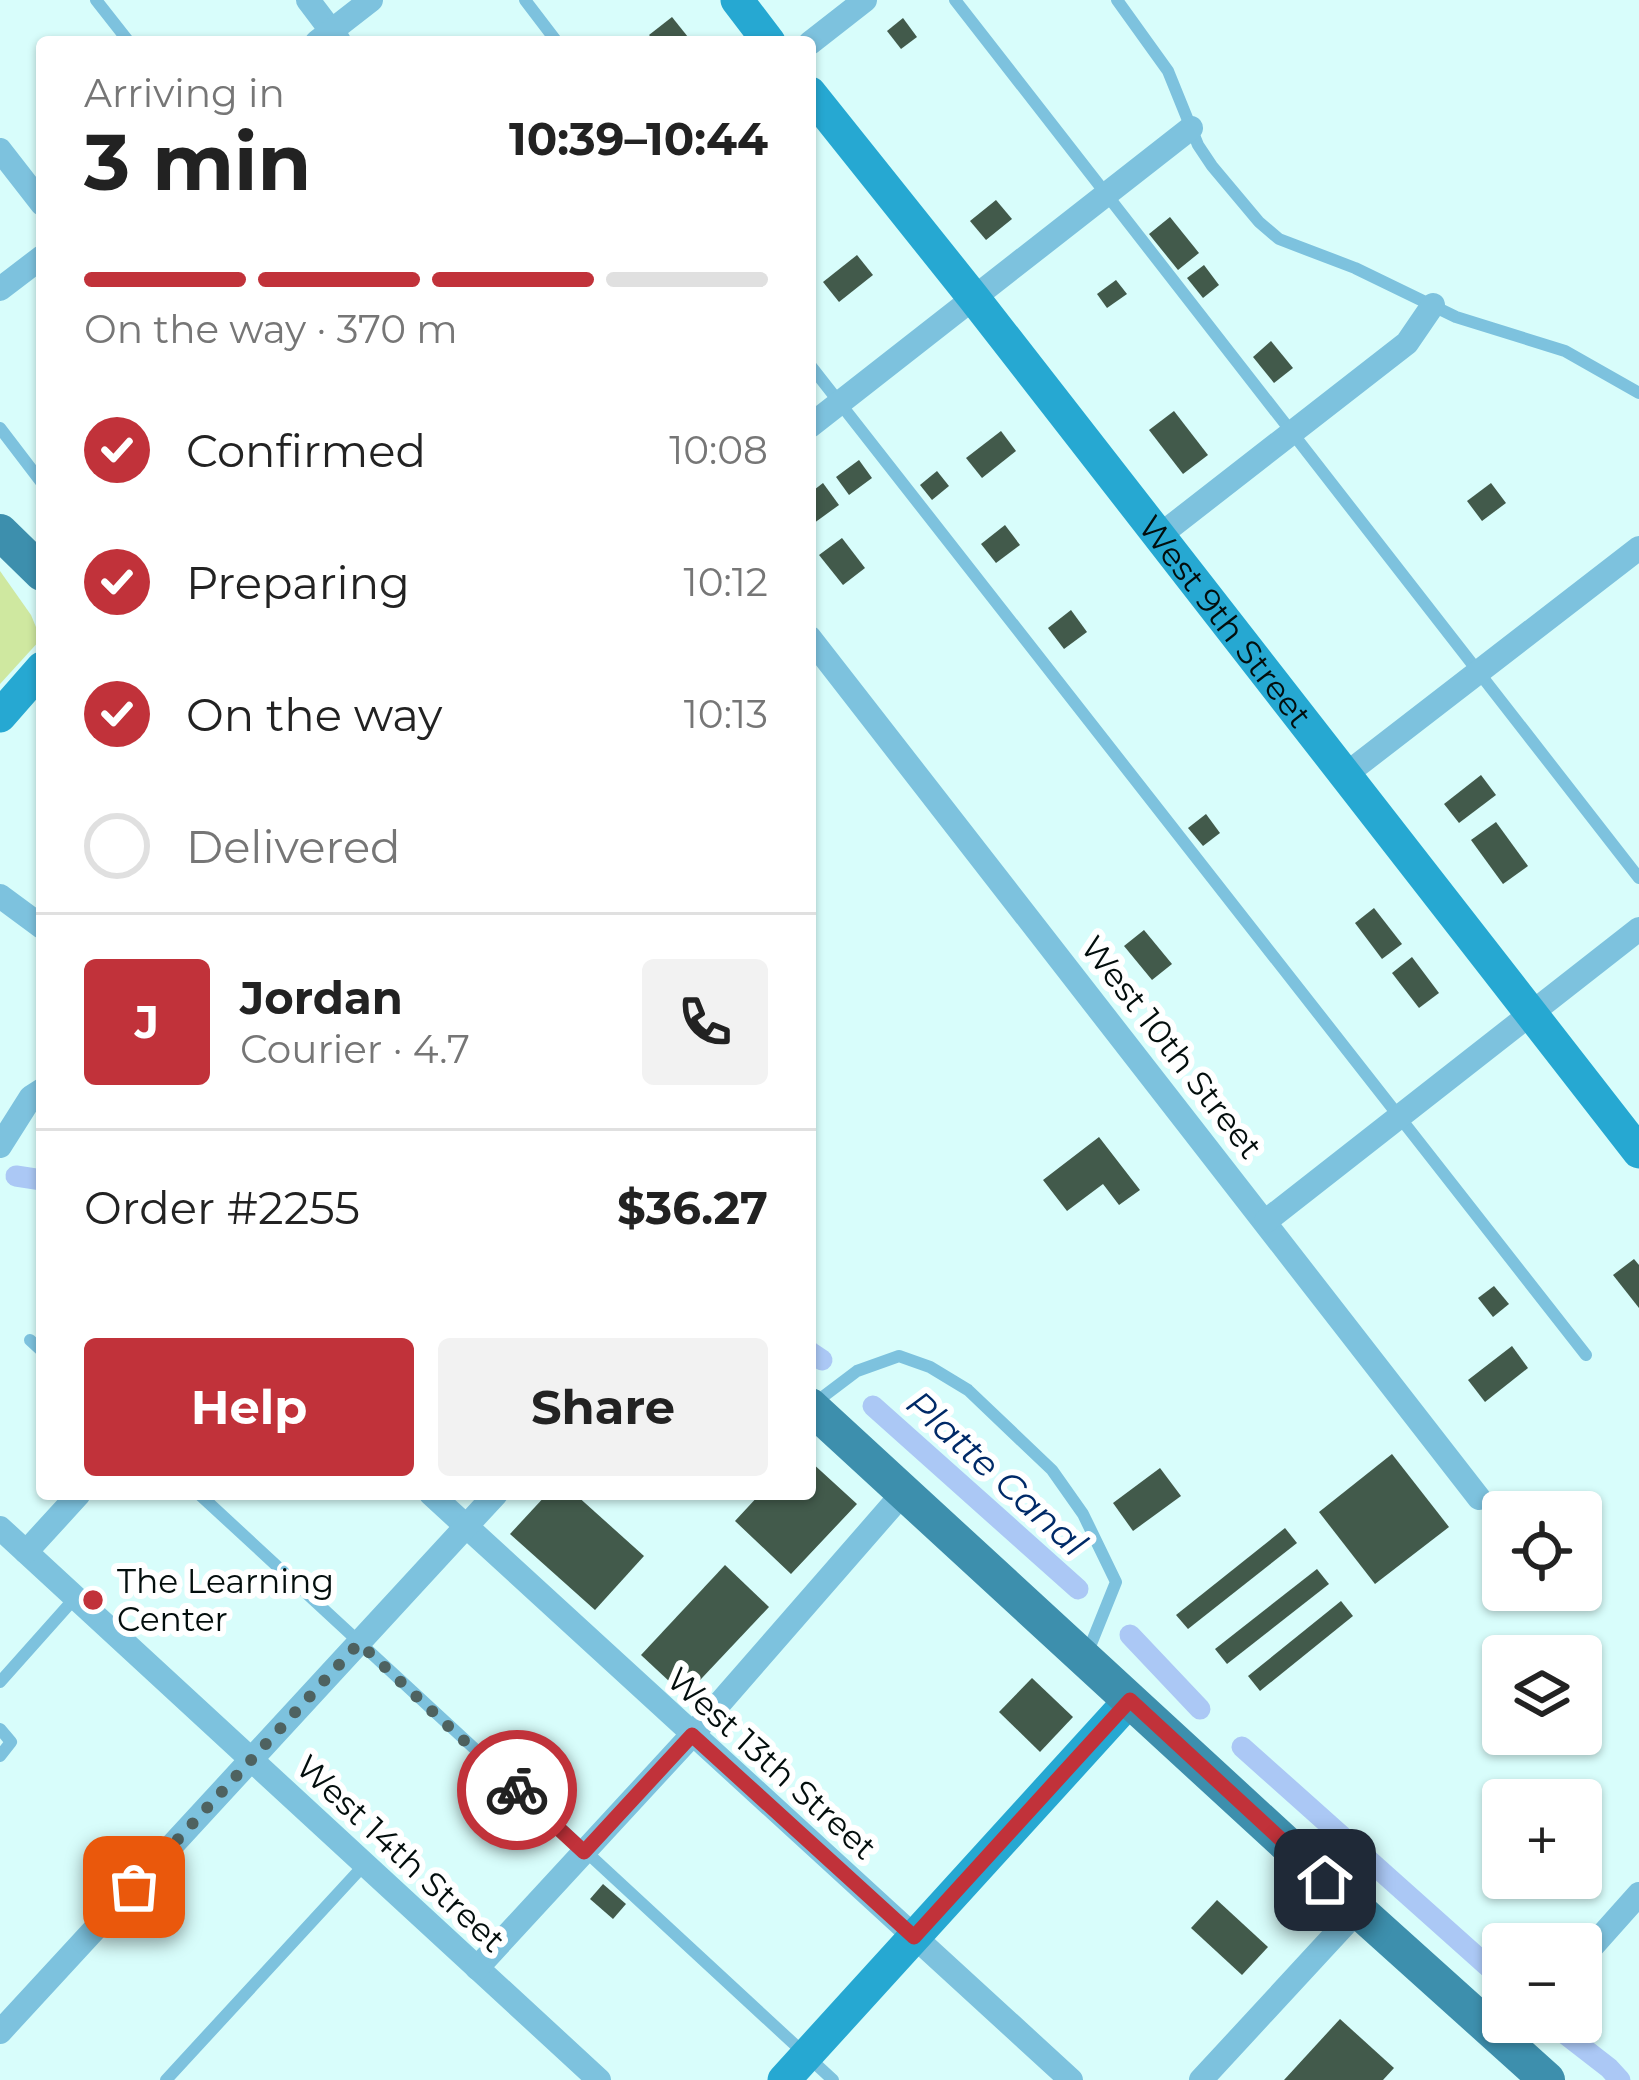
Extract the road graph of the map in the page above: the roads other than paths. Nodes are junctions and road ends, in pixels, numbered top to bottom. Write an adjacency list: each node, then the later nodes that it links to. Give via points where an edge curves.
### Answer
1 (96, 0): 9 (lane)
2 (308, 0): 10 (street)
3 (371, 0): 11 (street)
4 (525, 0): 12 (lane)
5 (737, 0): 13 (street)
6 (865, 0): 14 (street)
7 (955, 0): 18 (lane)
8 (1117, 0): 16 (lane, via 1168,70)
9 (124, 36)
10 (329, 36)
11 (332, 36)
12 (552, 36)
13 (765, 36)
14 (816, 38)
15 (816, 101): 22 (street, West 9th Street)
16 (1191, 128): 18 (street); 23 (lane, via 1212,166 1279,239)
17 (0, 150): 19 (street)
18 (1106, 193): 22 (street); 29 (lane)
19 (36, 196)
20 (36, 261): 21 (street)
21 (0, 290)
22 (973, 297): 26 (street); 32 (street, West 9th Street)
23 (1433, 305): 25 (lane, via 1565,352); 29 (street, via 1408,343)
24 (816, 373): 26 (lane)
25 (1639, 393)
26 (839, 402): 27 (street); 46 (lane)
27 (816, 421)
28 (0, 428): 30 (lane)
29 (1292, 434): 32 (street); 36 (lane)
30 (36, 475)
31 (0, 532): 34 (main road)
32 (1159, 536): 39 (street, West 9th Street)
33 (1639, 548): 36 (street)
34 (36, 567)
35 (816, 646): 49 (street, West 10th Street)
36 (1477, 673): 39 (street); 40 (lane)
37 (36, 675): 38 (street)
38 (0, 716)
39 (1345, 776): 44 (street, West 9th Street)
40 (1639, 878)
41 (0, 896): 42 (street)
42 (36, 923)
43 (1639, 929): 44 (street)
44 (1531, 1012): 46 (street); 48 (street, West 9th Street)
45 (36, 1093): 47 (street)
46 (1399, 1116): 49 (street); 52 (lane)
47 (0, 1146)
48 (1639, 1152)
49 (1266, 1221): 56 (street, West 10th Street)
50 (30, 1340): 51 (lane)
51 (36, 1346)
52 (1586, 1355)
53 (816, 1402): 66 (lane, via 857,1371 899,1356 968,1390 1052,1470 1116,1582)
54 (816, 1411): 55 (main road)
55 (904, 1492): 66 (main road); 70 (street)
56 (1479, 1498)
57 (74, 1500): 63 (street)
58 (205, 1500): 65 (lane)
59 (437, 1500): 61 (street, West 13th Street)
60 (491, 1500): 61 (street)
61 (466, 1527): 65 (street); 70 (street, West 13th Street)
62 (0, 1528): 63 (street, West 14th Street)
63 (26, 1552): 64 (street, West 14th Street)
64 (74, 1599): 67 (lane); 72 (street, West 14th Street)
65 (359, 1643): 72 (street); 73 (lane)
66 (1085, 1659): 68 (main road)
67 (0, 1682)
68 (1130, 1700): 76 (main road); 78 (street)
69 (0, 1729): 71 (lane, via 11,1742)
70 (692, 1735): 73 (street); 78 (street, West 13th Street)
71 (0, 1756)
72 (251, 1760): 74 (street, West 14th Street); 80 (street)
73 (584, 1852): 79 (street); 81 (lane)
74 (365, 1864): 79 (street, West 14th Street); 82 (lane)
75 (1639, 1894): 77 (street)
76 (1358, 1910): 86 (street); 87 (main road, via 1513,2035)
77 (1602, 1935)
78 (914, 1937): 81 (street); 85 (street, West 13th Street)
79 (477, 1968): 83 (street, West 14th Street)
80 (6, 2015)
81 (795, 2068): 84 (lane)
82 (166, 2080)
83 (599, 2080)
84 (833, 2080)
85 (1071, 2080)
86 (1201, 2080)
87 (1546, 2080)

